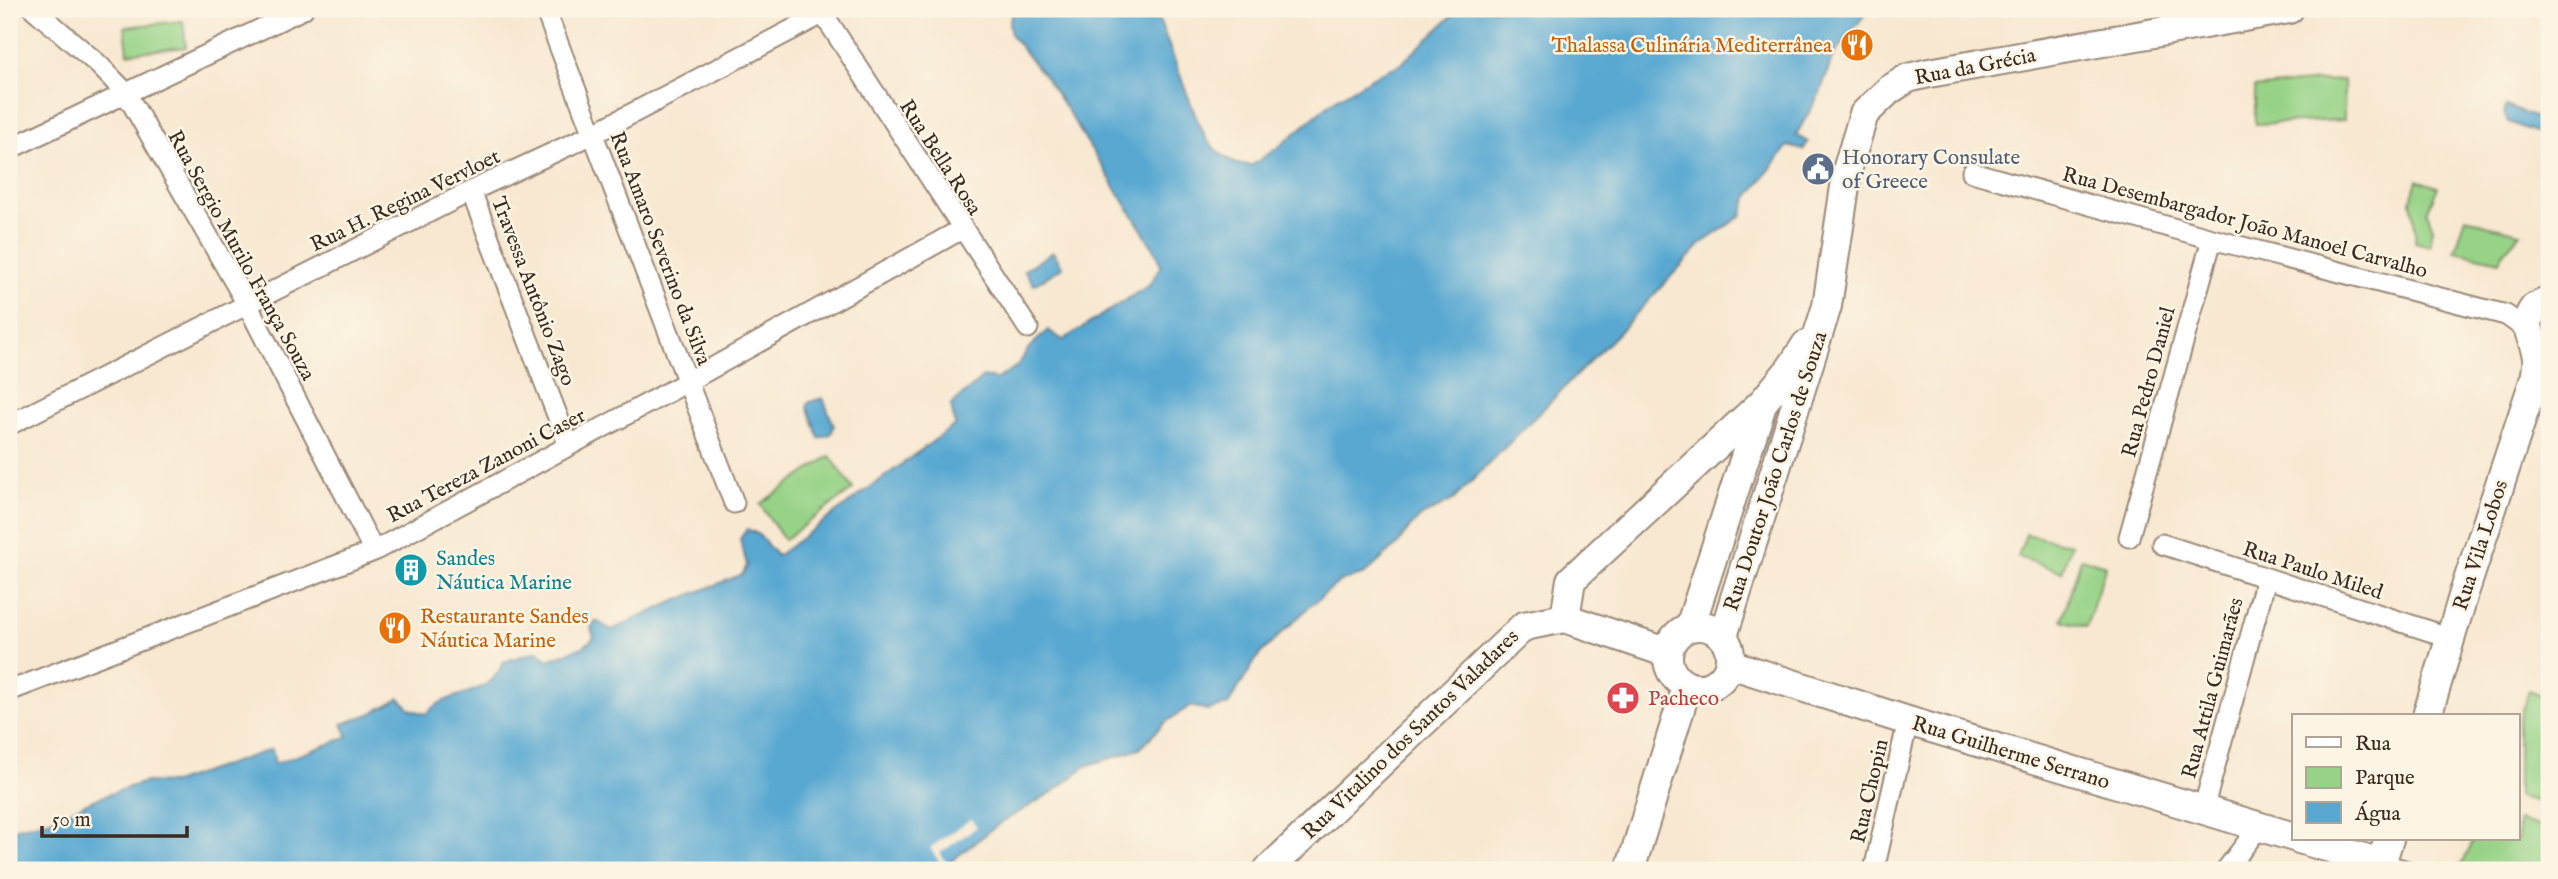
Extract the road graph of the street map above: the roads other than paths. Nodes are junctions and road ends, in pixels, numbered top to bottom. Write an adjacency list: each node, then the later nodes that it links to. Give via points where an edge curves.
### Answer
1 (34, 9): 6 (street, Rua Sergio Murilo França Souza)
2 (303, 9): 6 (street)
3 (545, 9): 7 (street, Rua Amaro Severino da Silva)
4 (2289, 9): 14 (street, Rua da Grécia, via 1929,73 1908,78 1889,90 1864,114 1849,167)
5 (821, 12): 7 (street, Rua H. Regina Vervloet); 11 (street, Rua Bella Rosa)
6 (126, 93): 8 (street); 13 (street, Rua Sergio Murilo França Souza)
7 (593, 134): 10 (street, Rua H. Regina Vervloet); 17 (street, Rua Amaro Severino da Silva)
8 (9, 149)
9 (1972, 172): 12 (street, Rua Desembargador João Manoel Carvalho)
10 (471, 191): 13 (street, Rua H. Regina Vervloet); 20 (street, Travessa Antônio Zago)
11 (961, 229): 15 (street, Rua Bella Rosa); 17 (street, Rua Tereza Zanoni Caser)
12 (2211, 239): 16 (street, Rua Desembargador João Manoel Carvalho); 22 (street, Rua Pedro Daniel)
13 (247, 304): 19 (street, Rua H. Regina Vervloet); 24 (street, Rua Sergio Murilo França Souza)
14 (1827, 306): 18 (street, via 1791,368); 28 (street, Rua Doutor João Carlos de Souza)
15 (1028, 328)
16 (2535, 334): 29 (street, Rua Vila Lobos)
17 (687, 382): 20 (street, Rua Tereza Zanoni Caser); 21 (street, Rua Amaro Severino da Silva)
18 (1763, 402): 26 (street, via 1571,580); 27 (street, Rua Doutor João Carlos de Souza)
19 (9, 425)
20 (569, 446): 24 (street, Rua Tereza Zanoni Caser)
21 (734, 503)
22 (2129, 537)
23 (2162, 544): 25 (street, Rua Paulo Miled)
24 (373, 551): 33 (street, Rua Tereza Zanoni Caser)
25 (2266, 579): 29 (street, Rua Paulo Miled); 36 (street, Rua Attila Guimarães)
26 (1565, 618): 30 (street); 41 (street, Rua Vitalino dos Santos Valadares, via 1524,626)
27 (1690, 627): 28 (street, via 1711,628); 30 (street, via 1674,640)
28 (1723, 636): 31 (street)
29 (2451, 638): 34 (street, Rua Vila Lobos)
30 (1668, 653): 32 (street, via 1672,673)
31 (1730, 663): 32 (street, via 1714,685 1701,689); 35 (street, Rua Guilherme Serrano)
32 (1687, 686): 42 (street)
33 (9, 691)
34 (2428, 714)
35 (1908, 721): 36 (street, Rua Guilherme Serrano); 43 (street, Rua Chopin)
36 (2203, 810): 37 (street, Rua Guilherme Serrano)
37 (2259, 827): 38 (street, Rua Guilherme Serrano); 44 (street)
38 (2292, 836)
39 (2304, 840): 40 (street)
40 (2391, 858)
41 (1268, 870)
42 (1630, 870)
43 (1874, 870)
44 (2226, 870)

